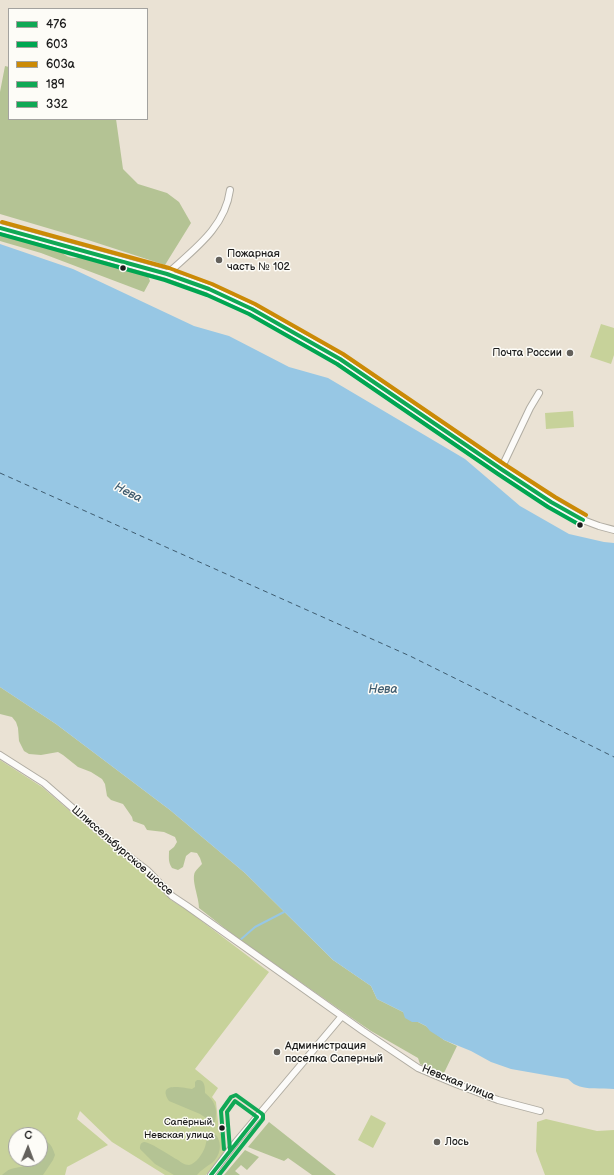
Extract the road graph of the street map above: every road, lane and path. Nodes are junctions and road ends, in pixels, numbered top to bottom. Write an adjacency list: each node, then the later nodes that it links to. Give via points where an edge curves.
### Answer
1 (230, 190): 3 (street, via 229,201 219,222 206,238)
2 (0, 228): 3 (street)
3 (167, 274): 5 (street, via 252,309 340,359)
4 (539, 393): 5 (street)
5 (501, 469): 6 (street)
6 (583, 520): 7 (street)
7 (614, 530)
8 (0, 754): 9 (street, Шлиссельбургское шоссе, via 44,783 148,871 172,896)
9 (342, 1016): 10 (street, Невская улица, via 418,1068 498,1100); 11 (street)
10 (540, 1111)
11 (211, 1175)

